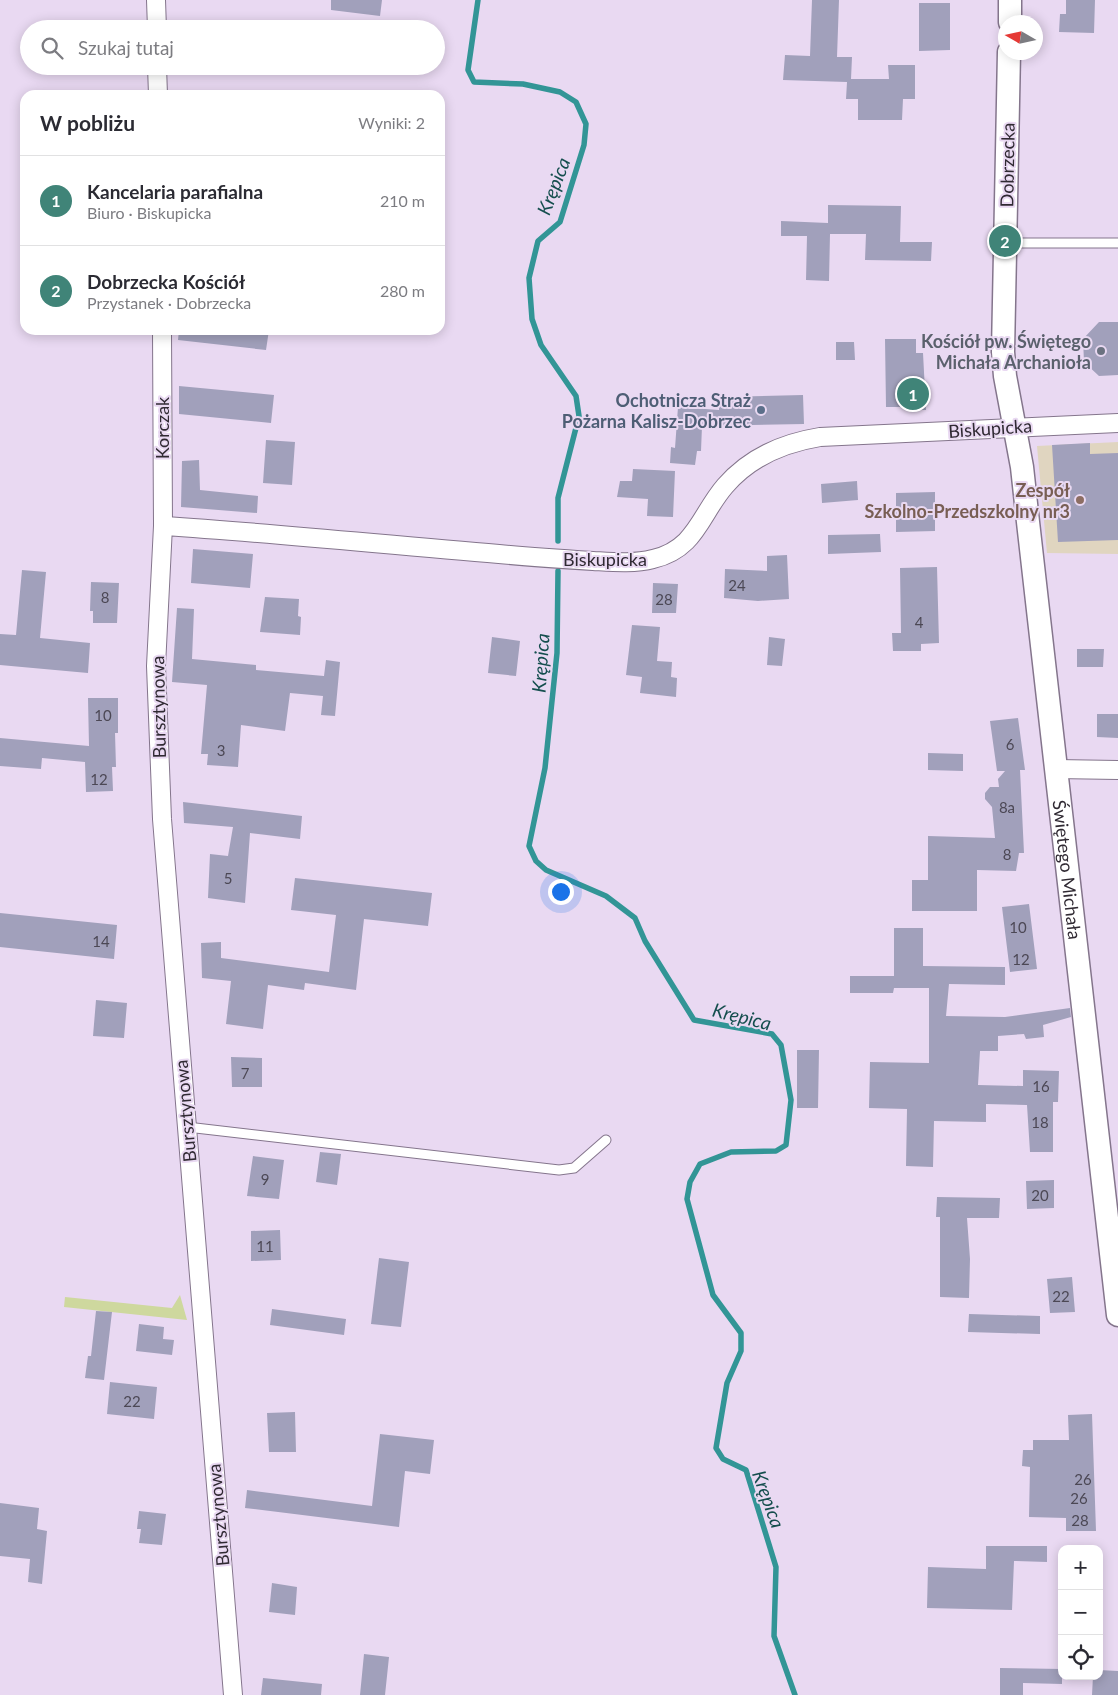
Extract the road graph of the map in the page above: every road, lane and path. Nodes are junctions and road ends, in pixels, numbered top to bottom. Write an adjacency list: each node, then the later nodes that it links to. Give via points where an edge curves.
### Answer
1 (156, 0): 4 (street)
2 (1010, 0): 3 (street)
3 (1010, 15)
4 (157, 20)
5 (1009, 60): 8 (street, Dobrzecka)
6 (158, 75): 7 (street)
7 (158, 90)
8 (1005, 243): 9 (lane); 12 (street, Dobrzecka, via 1003,352)
9 (1118, 243)
10 (162, 335): 13 (street, Korczak)
11 (1118, 423): 12 (street, Biskupicka)
12 (1014, 426): 13 (street, Biskupicka, via 820,437 779,447 741,470 725,486 698,528 681,547 668,555 637,562 555,559); 14 (street, Świętego Michała, via 1022,467)
13 (163, 526): 16 (street, Bursztynowa, via 156,649 156,721)
14 (1056, 769): 15 (street); 18 (street, Świętego Michała)
15 (1118, 770)
16 (187, 1126): 17 (lane, via 559,1170 574,1168); 19 (street, Bursztynowa)
17 (606, 1140)
18 (1118, 1314)
19 (232, 1695)

